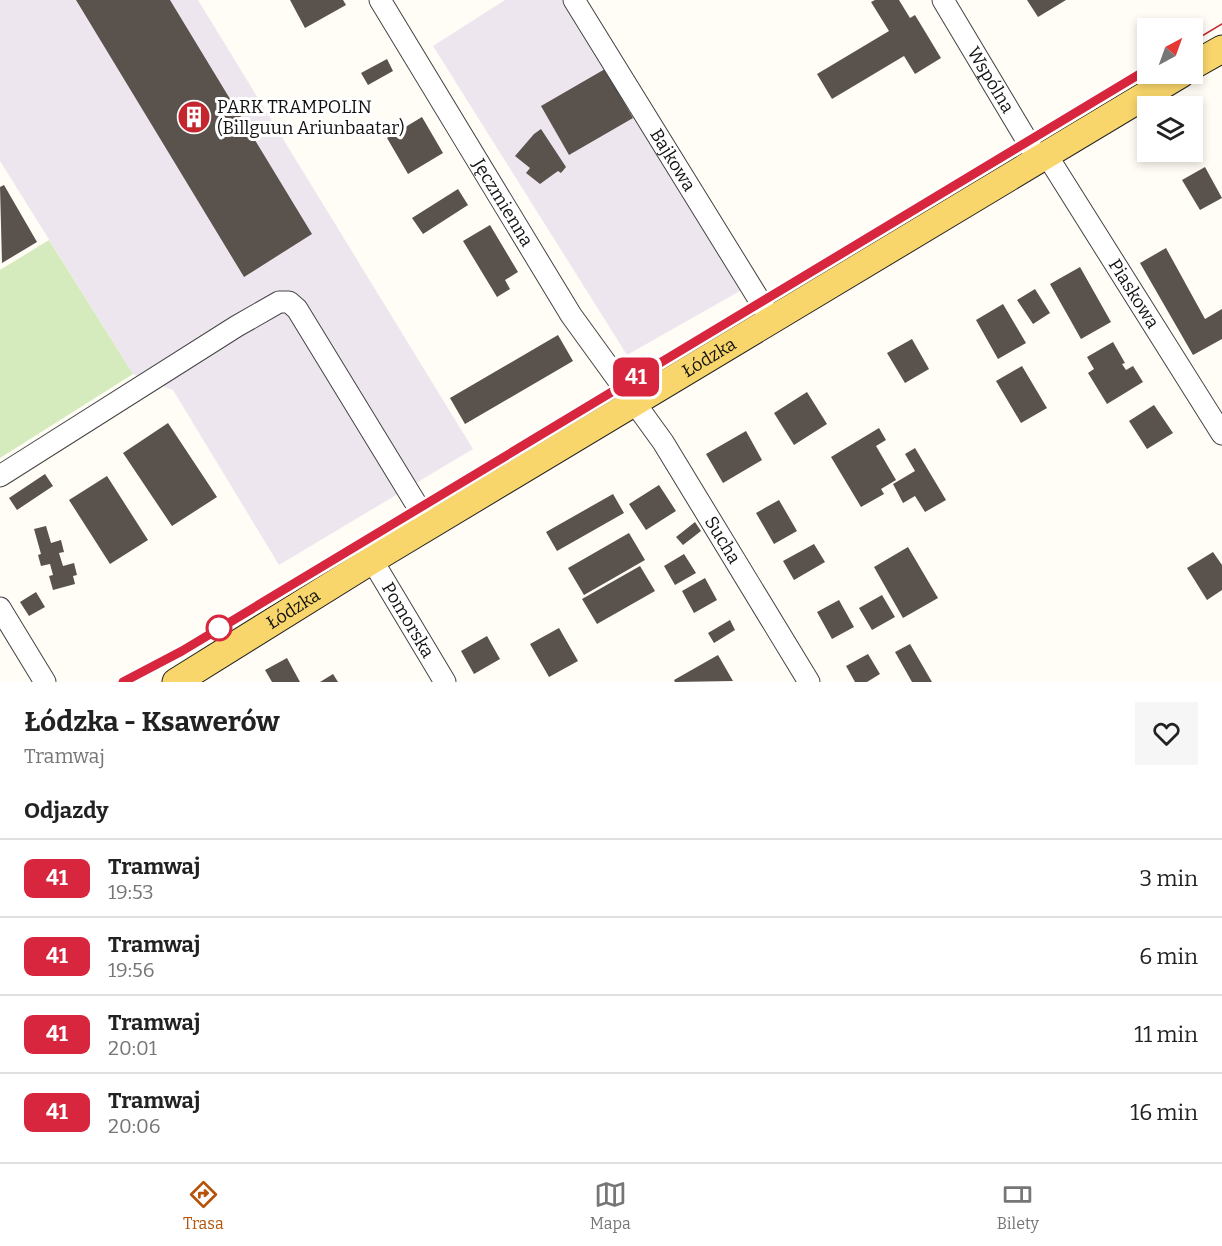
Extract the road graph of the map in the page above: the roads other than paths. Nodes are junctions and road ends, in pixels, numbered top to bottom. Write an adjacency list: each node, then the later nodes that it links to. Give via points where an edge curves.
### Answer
1 (380, 0): 9 (street, Jęczmienna, via 571,315)
2 (574, 0): 8 (street, Bajkowa)
3 (942, 0): 7 (street, Wspólna)
4 (1222, 49): 5 (main road)
5 (1203, 60)
6 (1164, 84): 7 (main road, Łódzka)
7 (1042, 157): 8 (main road, Łódzka); 10 (street, Piaskowa)
8 (771, 319): 9 (main road, Łódzka)
9 (634, 402): 12 (main road, Łódzka); 18 (street, Sucha, via 663,442)
10 (1222, 434)
11 (0, 476): 12 (street, via 237,326 279,302 289,302 297,309)
12 (429, 525): 13 (main road, Łódzka)
13 (372, 560): 16 (main road, Łódzka); 17 (street, Pomorska)
14 (0, 609): 15 (street)
15 (45, 682)
16 (176, 682)
17 (445, 682)
18 (809, 682)

